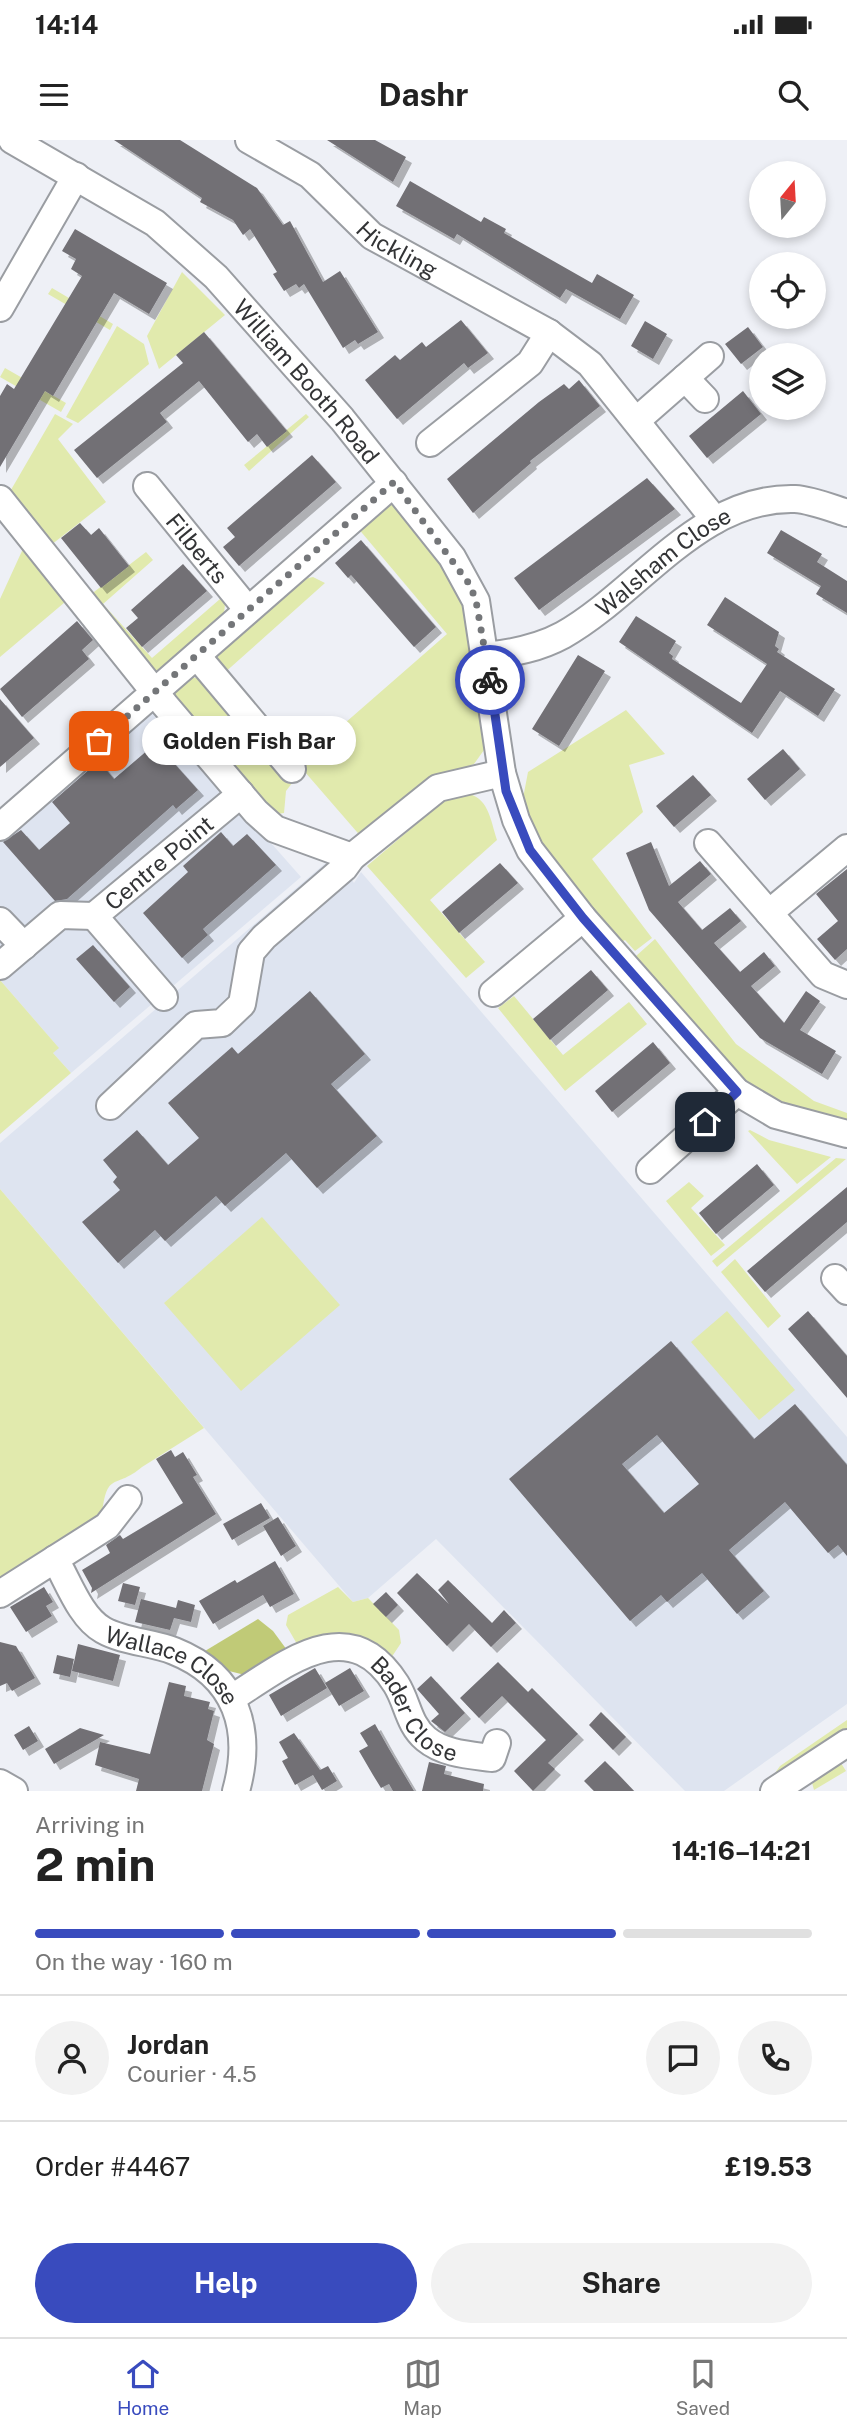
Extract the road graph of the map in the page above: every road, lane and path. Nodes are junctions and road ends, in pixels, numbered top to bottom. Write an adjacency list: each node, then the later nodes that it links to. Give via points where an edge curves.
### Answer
1 (12, 140): 3 (street, William Booth Road)
2 (258, 142): 5 (street, Hickling, via 310,175 372,236)
3 (76, 176): 4 (street); 11 (street, William Booth Road, via 155,223 215,277)
4 (0, 308)
5 (549, 333): 9 (street, Hickling, via 590,364); 10 (street, via 530,363 442,417)
6 (710, 356): 7 (street)
7 (685, 378): 8 (street); 9 (street)
8 (705, 399)
9 (637, 420): 15 (street, Hickling)
10 (430, 443)
11 (394, 482): 16 (street); 18 (street, William Booth Road, via 470,585)
12 (147, 486): 16 (street, Filberts)
13 (0, 499): 19 (street)
14 (847, 513): 15 (street, Walsham Close, via 796,499 757,504)
15 (715, 520): 18 (street, Walsham Close, via 563,635 522,652)
16 (248, 610): 17 (street)
17 (197, 656): 19 (street); 20 (street)
18 (486, 656): 21 (street, William Booth Road)
19 (156, 691): 22 (street); 23 (street)
20 (292, 769)
21 (502, 773): 26 (street, via 438,788); 29 (street, William Booth Road, via 530,850)
22 (241, 794): 26 (street, via 275,829); 28 (street, Centre Point)
23 (0, 827)
24 (708, 844): 27 (street)
25 (847, 848): 27 (street)
26 (352, 857): 37 (street, via 251,952 242,1004 222,1023 196,1026)
27 (769, 913): 33 (street, via 822,975)
28 (94, 916): 31 (street, via 60,915); 35 (street, Centre Point)
29 (583, 918): 34 (street); 36 (street, William Booth Road)
30 (0, 921): 31 (street)
31 (24, 946): 32 (street)
32 (0, 966)
33 (847, 985)
34 (493, 993)
35 (164, 997)
36 (737, 1092): 38 (street, William Booth Road, via 776,1115); 39 (street)
37 (110, 1106)
38 (847, 1134)
39 (650, 1170)
40 (128, 1500): 41 (street, via 107,1525)
41 (55, 1559): 42 (street); 43 (street, Wallace Close, via 87,1615 102,1629 195,1661)
42 (0, 1594)
43 (232, 1698): 45 (street, Bader Close, via 300,1655 330,1646 360,1648 386,1670 412,1724 428,1741 456,1754); 48 (street, Wallace Close, via 244,1754)
44 (847, 1743): 49 (street)
45 (493, 1759)
46 (0, 1783): 47 (street)
47 (14, 1791)
48 (236, 1791)
49 (774, 1791)

